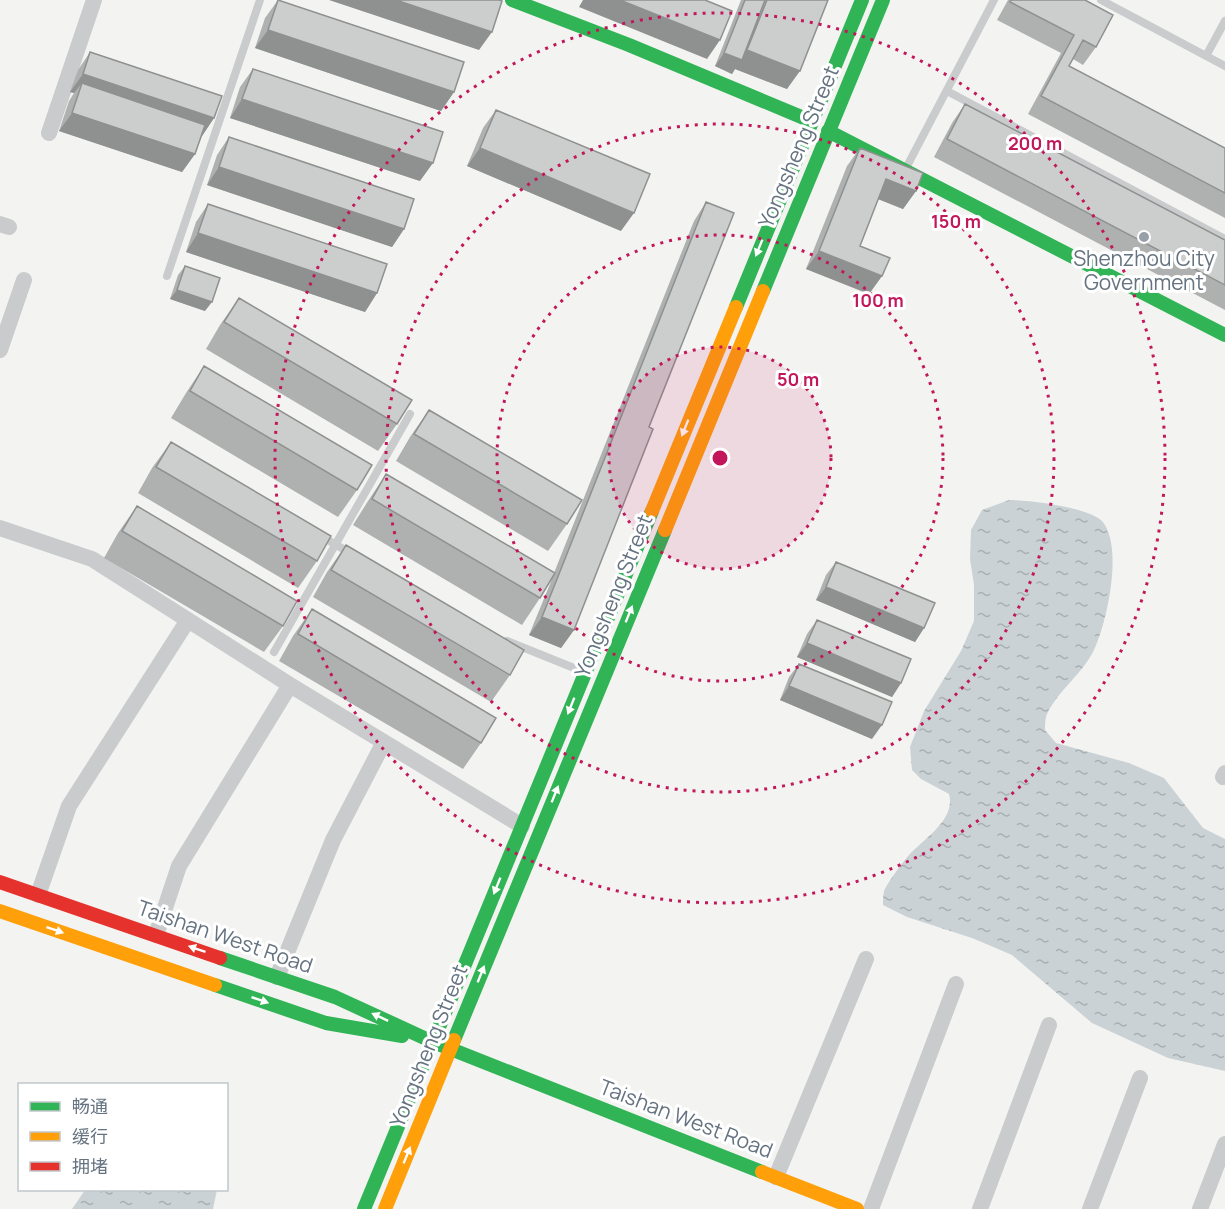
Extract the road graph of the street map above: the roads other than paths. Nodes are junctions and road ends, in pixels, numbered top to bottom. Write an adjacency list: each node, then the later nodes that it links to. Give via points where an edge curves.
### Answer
1 (94, 0): 14 (street)
2 (260, 0): 17 (lane)
3 (512, 0): 12 (main road)
4 (862, 0): 12 (main road, Yongsheng Street)
5 (883, 0): 13 (main road, Yongsheng Street)
6 (994, 0): 11 (lane)
7 (1101, 0): 9 (lane)
8 (1225, 21): 9 (lane)
9 (1206, 56): 10 (lane)
10 (1225, 66)
11 (946, 91): 15 (lane); 16 (lane)
12 (811, 121): 29 (main road, Yongsheng Street, one-way to 29)
13 (828, 131): 15 (main road); 42 (main road, Yongsheng Street, one-way to 13)
14 (49, 133)
15 (905, 170): 19 (main road)
16 (1225, 239)
17 (167, 276)
18 (24, 280): 20 (street)
19 (1225, 335)
20 (0, 350)
21 (410, 414): 24 (lane)
22 (0, 528): 26 (street, via 92,559)
23 (315, 533): 24 (lane)
24 (336, 544): 25 (lane); 28 (lane)
25 (365, 561)
26 (188, 620): 30 (street); 34 (street, via 69,806)
27 (502, 640): 29 (lane)
28 (274, 652)
29 (585, 672): 32 (main road, Yongsheng Street, one-way to 32)
30 (290, 685): 31 (street); 36 (street, via 179,866)
31 (384, 742): 32 (street); 38 (street, via 333,840)
32 (522, 826): 41 (main road, Yongsheng Street, one-way to 41)
33 (0, 882): 34 (main road, Taishan West Road)
34 (38, 895): 36 (main road, Taishan West Road)
35 (0, 911): 41 (main road, Taishan West Road, one-way to 41, via 327,1023)
36 (156, 935): 38 (main road, Taishan West Road, one-way to 36)
37 (866, 959): 45 (street)
38 (277, 977): 41 (main road, Taishan West Road, one-way to 38, via 335,997)
39 (956, 984): 49 (street)
40 (1049, 1025): 50 (street)
41 (433, 1042): 42 (main road, Taishan West Road); 46 (main road, Yongsheng Street)
42 (451, 1049): 45 (main road, Taishan West Road); 47 (main road, Yongsheng Street, one-way to 42)
43 (1140, 1078): 51 (street)
44 (1225, 1144): 52 (street)
45 (776, 1177): 48 (main road, Taishan West Road)
46 (364, 1209)
47 (385, 1209)
48 (857, 1209)
49 (872, 1209)
50 (980, 1209)
51 (1090, 1209)
52 (1200, 1209)

